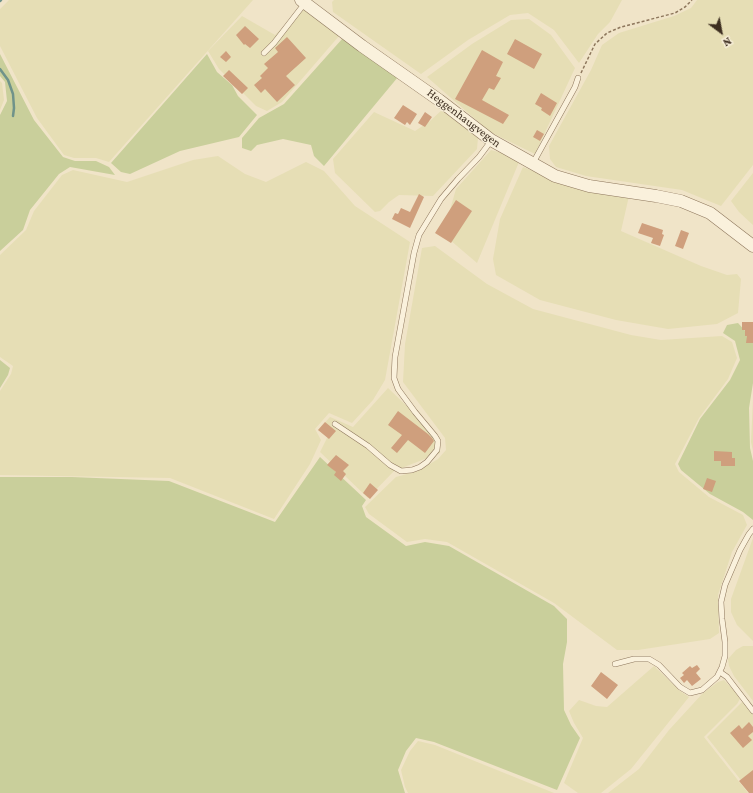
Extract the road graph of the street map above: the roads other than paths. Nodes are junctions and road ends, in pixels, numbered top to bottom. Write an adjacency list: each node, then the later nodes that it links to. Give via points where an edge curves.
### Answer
1 (303, 2): 2 (lane); 4 (street, Heggenhaugvegen)
2 (264, 53)
3 (578, 78): 5 (lane)
4 (491, 140): 5 (street, Heggenhaugvegen); 7 (lane, via 442,199 419,235 395,357 394,378 398,389 438,441 435,454 420,467 402,471 390,465)
5 (533, 164): 6 (street, Heggenhaugvegen, via 561,179 579,184 681,201 700,208 715,216)
6 (753, 246)
7 (336, 424)
8 (753, 530): 10 (lane, via 740,550 723,597 725,656)
9 (614, 664): 10 (lane, via 634,659 650,659 690,693 706,687)
10 (720, 672): 11 (lane, via 727,677)
11 (753, 711)

